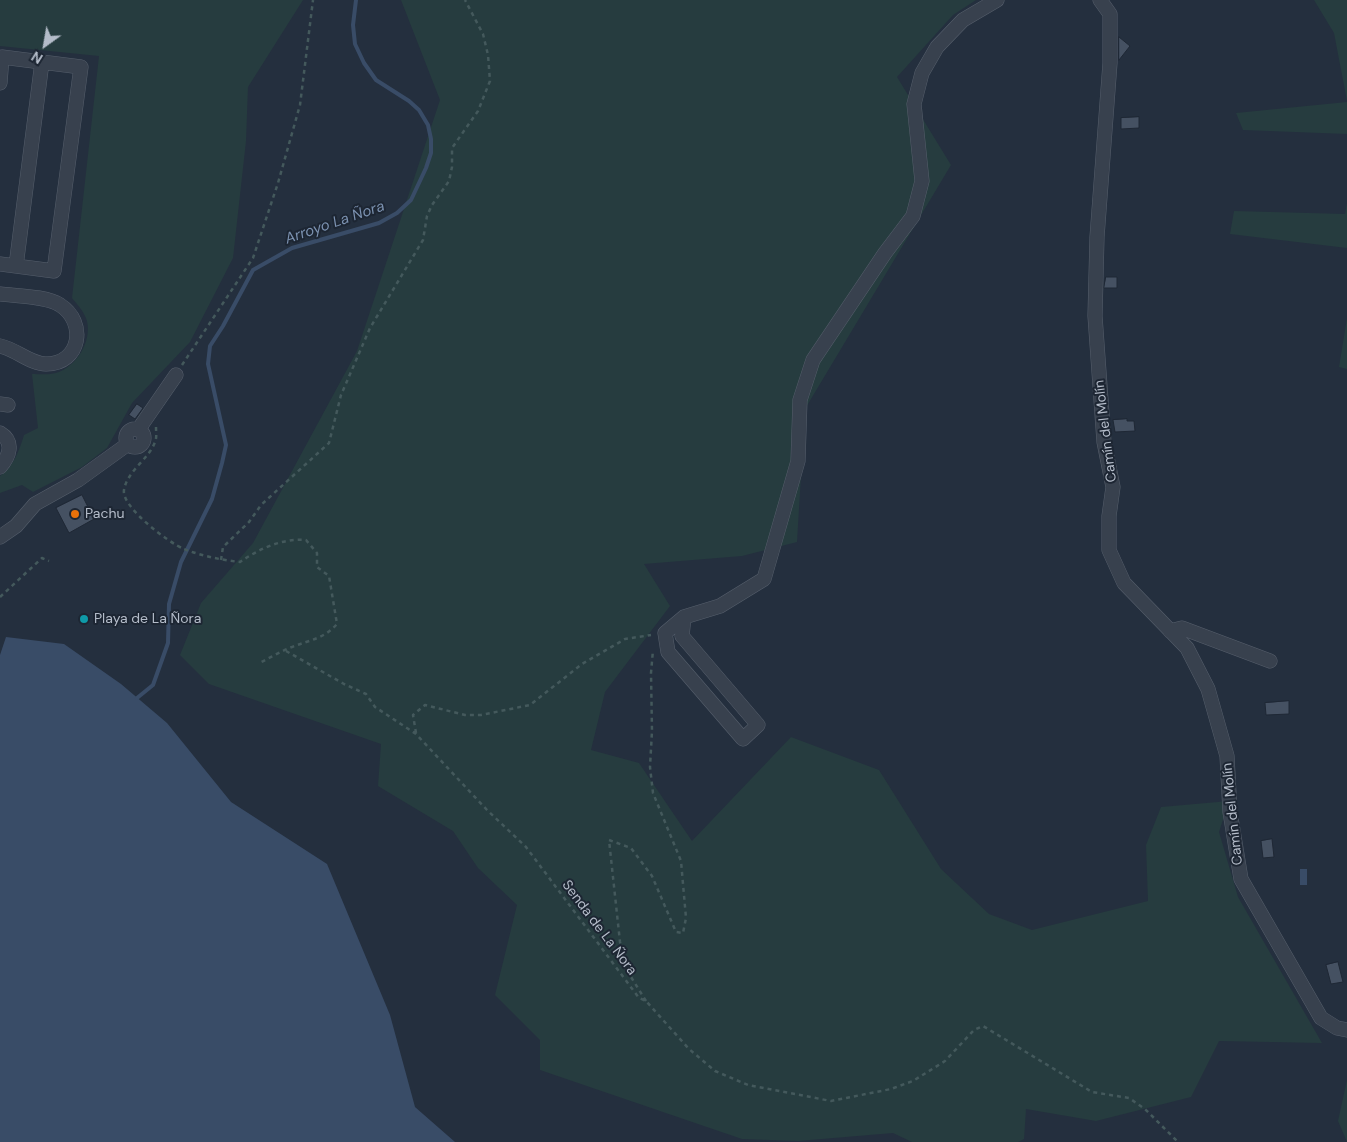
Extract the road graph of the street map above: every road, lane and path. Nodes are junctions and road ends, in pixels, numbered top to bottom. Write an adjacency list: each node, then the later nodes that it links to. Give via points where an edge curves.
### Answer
1 (313, 0): 11 (path, via 300,105 252,258)
2 (465, 0): 16 (path, via 483,34 490,81 478,111 452,148 449,181 427,216 423,240 370,328 341,395 329,443 261,505 249,522 223,547)
3 (997, 0): 19 (street, via 963,20 937,47 922,73 914,104 922,181 913,216 813,360 800,400 798,461 764,579 720,606)
4 (1100, 0): 20 (street, Camín del Molín, via 1110,14 1110,63 1097,237 1095,316 1104,442 1113,487 1108,516 1109,550 1124,583)
5 (42, 62): 6 (street, via 2,57); 8 (street); 8 (street, via 82,67 54,271)
6 (0, 83)
7 (0, 264): 8 (street)
8 (16, 266)
9 (0, 294): 10 (street, via 58,303 75,321 76,339 73,353 60,362 44,364)
10 (0, 346)
11 (176, 375): 12 (street)
12 (157, 403): 15 (street, via 138,430 127,433 128,444 78,480 35,504 16,526); 16 (path, via 156,442 128,480 123,491 127,504 151,527 184,550)
13 (0, 433): 14 (street, via 9,445 9,456)
14 (0, 467)
15 (0, 536)
16 (221, 560): 22 (path, via 240,562 259,549 295,539 306,540 317,553 317,567 329,576 337,624 328,634)
17 (49, 561): 18 (path, via 42,558)
18 (0, 597)
19 (684, 617): 21 (street); 21 (street, via 682,636 758,726 743,739 668,652)
20 (1170, 631): 23 (street, via 1182,628); 27 (street, Camín del Molín, via 1187,648 1208,689 1219,727 1227,756 1230,812 1240,880 1321,1018)
21 (665, 633): 25 (path, via 625,639 582,664 530,705 481,715 465,715 425,705 413,715); 26 (path, via 654,646 650,767 653,793 680,861 686,918 682,933 676,932 652,876 631,848 609,840 626,969)
22 (286, 651): 24 (path); 25 (path, Senda de La Ñora, via 366,694 375,707)
23 (1270, 661)
24 (259, 662)
25 (416, 734): 26 (path, Senda de La Ñora, via 526,847 639,998)
26 (646, 1000): 28 (path, Senda de La Ñora, via 690,1049 715,1071 748,1085 830,1101 891,1090 913,1081 945,1061 974,1030 983,1026 1092,1092 1130,1098)
27 (1347, 1030)
28 (1178, 1142)

